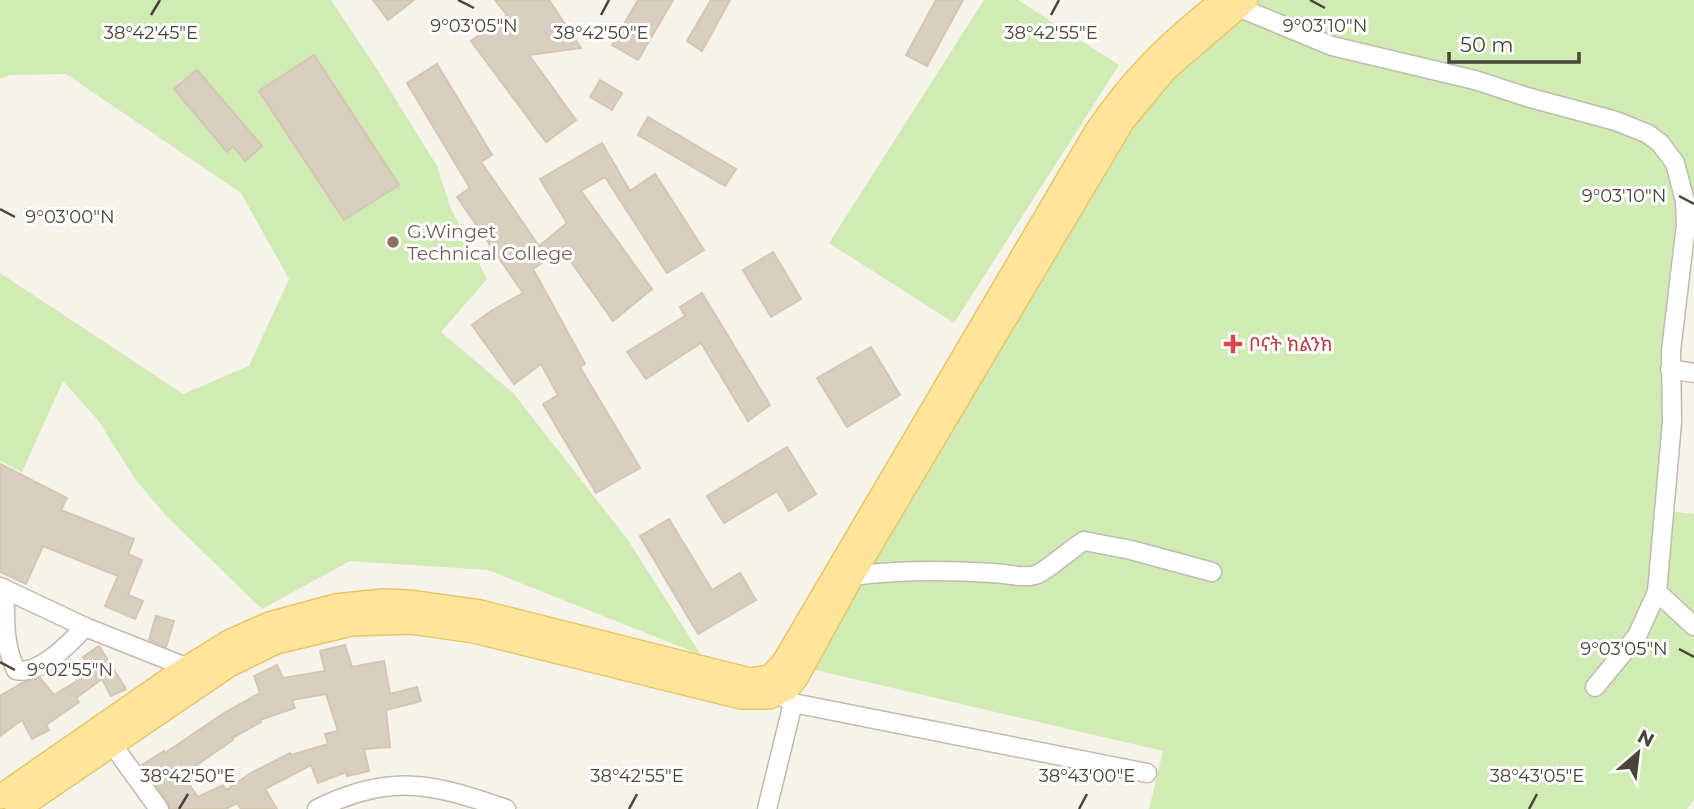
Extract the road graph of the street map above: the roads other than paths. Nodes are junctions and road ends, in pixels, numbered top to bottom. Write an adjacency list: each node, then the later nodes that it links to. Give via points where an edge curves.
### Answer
1 (1236, 2): 2 (street, via 1332,46 1591,113 1660,143 1675,163 1685,201); 5 (main road, via 1166,69 1122,122); 10 (main road, via 1153,60 1120,96 784,662 770,677 750,680 480,612 383,601 311,611 269,624 229,642)
2 (1670, 369): 3 (street); 7 (street, via 1672,422)
3 (1694, 373)
4 (1212, 572): 5 (street, via 1084,541 1039,575 1027,577 928,572)
5 (852, 576): 12 (main road)
6 (3, 588): 9 (street); 9 (street, via 5,633 16,670 33,670)
7 (1657, 593): 8 (street); 11 (street, via 1637,636)
8 (1694, 626)
9 (85, 627): 10 (street)
10 (199, 672): 12 (main road, via 297,635 351,624 410,622 474,631 741,697); 13 (main road); 15 (main road)
11 (1594, 687)
12 (786, 698): 14 (street); 20 (street)
13 (112, 744): 16 (main road); 17 (street)
14 (1147, 773)
15 (0, 797)
16 (17, 809)
17 (159, 809)
18 (317, 809): 19 (street, via 362,790 400,785 456,791)
19 (506, 809)
20 (767, 809)

